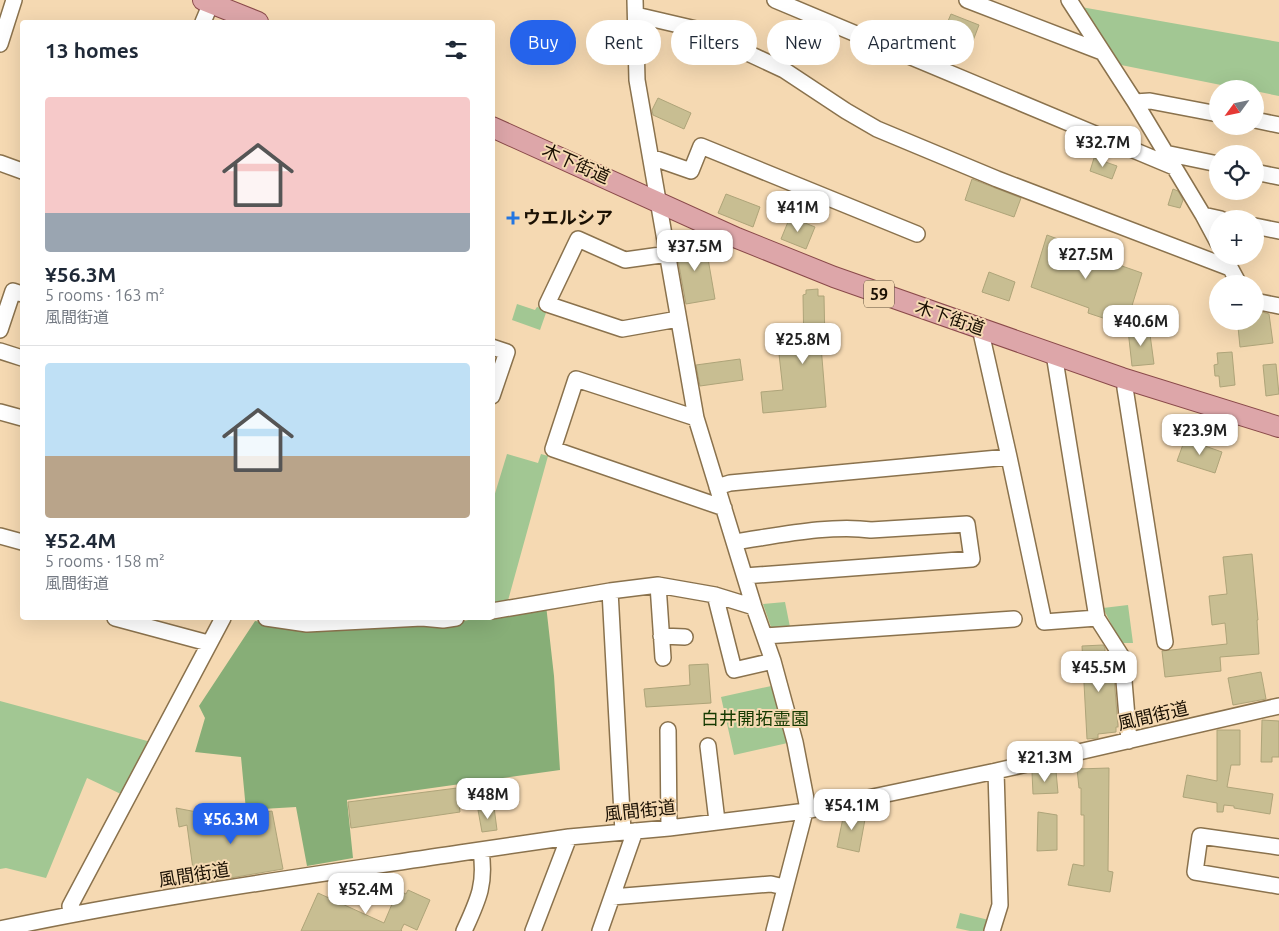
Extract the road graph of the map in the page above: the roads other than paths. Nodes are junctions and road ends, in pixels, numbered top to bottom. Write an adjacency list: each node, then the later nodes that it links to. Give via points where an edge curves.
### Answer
1 (14, 0): 9 (street)
2 (775, 0): 20 (street)
3 (967, 0): 10 (street)
4 (1069, 0): 10 (street)
5 (207, 2): 7 (street); 8 (main road)
6 (636, 7): 17 (street, via 637,80); 32 (street, via 696,29 784,70 877,129 997,179)
7 (204, 20)
8 (253, 20)
9 (0, 44)
10 (1102, 52): 11 (street)
11 (1135, 102): 12 (street, via 1150,101); 16 (street)
12 (1209, 112)
13 (1264, 122): 14 (street)
14 (1279, 125)
15 (495, 128): 24 (main road, 木下街道 / 59)
16 (1166, 153): 18 (street); 20 (street)
17 (651, 157): 24 (street); 30 (street, via 691,172 701,146)
18 (1209, 162)
19 (0, 163): 21 (street)
20 (1174, 167): 25 (street)
21 (20, 169)
22 (1264, 174): 23 (street)
23 (1279, 177)
24 (659, 202): 31 (street); 37 (main road, 木下街道 / 59, via 806,267)
25 (1203, 215): 26 (street); 27 (street)
26 (1209, 216)
27 (1209, 226)
28 (1264, 228): 29 (street)
29 (1279, 231)
30 (917, 234)
31 (668, 254): 36 (street); 36 (street, via 625,260 578,239 547,304 622,329)
32 (1209, 256)
33 (20, 293): 38 (street, via 13,291)
34 (1264, 303): 35 (street)
35 (1279, 306)
36 (678, 318): 47 (street)
37 (980, 328): 41 (main road, 木下街道 / 59); 49 (street)
38 (0, 330)
39 (495, 348): 44 (street, via 507,352)
40 (0, 351): 42 (street)
41 (1054, 354): 43 (main road, 木下街道 / 59); 61 (street)
42 (20, 357)
43 (1129, 379): 48 (main road, 木下街道 / 59); 70 (street, via 1125,388)
44 (495, 387)
45 (0, 412): 46 (street)
46 (20, 417)
47 (696, 418): 50 (street); 51 (street, via 576,379 553,449)
48 (1279, 427)
49 (1010, 457): 50 (street, via 730,483); 61 (street, via 1044,622)
50 (718, 487): 51 (street)
51 (724, 508): 54 (street)
52 (0, 536): 53 (street)
53 (20, 541)
54 (734, 542): 55 (street); 55 (street, via 828,529 871,530 967,524 972,559)
55 (745, 576): 59 (street)
56 (658, 586): 57 (street); 58 (street); 67 (street)
57 (610, 591): 60 (street); 82 (street)
58 (715, 595): 59 (street); 73 (street, via 734,670)
59 (754, 607): 68 (street)
60 (495, 610)
61 (1097, 618): 76 (street, via 1122,657)
62 (1014, 619): 68 (street)
63 (122, 620): 71 (street)
64 (222, 620): 71 (street)
65 (280, 620): 66 (street, via 307,624)
66 (384, 620)
67 (661, 636): 69 (street); 72 (street)
68 (765, 636): 73 (street)
69 (685, 637)
70 (1166, 642)
71 (208, 643): 89 (street, via 70,906)
72 (663, 658)
73 (773, 660): 79 (street, via 795,742)
74 (1279, 706): 76 (street, 風間街道)
75 (668, 730): 81 (street)
76 (1129, 741): 78 (street, 風間街道)
77 (708, 746): 80 (street)
78 (996, 771): 79 (street, 風間街道); 95 (street, via 1000,905)
79 (806, 811): 80 (street, 風間街道); 87 (street)
80 (717, 821): 81 (street, 風間街道)
81 (670, 828): 82 (street, 風間街道)
82 (629, 832): 83 (street, 風間街道); 88 (street)
83 (569, 837): 85 (street, 風間街道); 92 (street)
84 (1279, 847): 86 (street, via 1200,836 1195,872)
85 (481, 851): 89 (street, 風間街道); 91 (street, via 484,876)
86 (1279, 886)
87 (784, 887): 88 (street, via 771,884); 94 (street)
88 (612, 897): 93 (street)
89 (71, 914): 90 (street, 風間街道)
90 (0, 929)
91 (464, 931)
92 (533, 931)
93 (600, 931)
94 (774, 931)
95 (992, 931)

